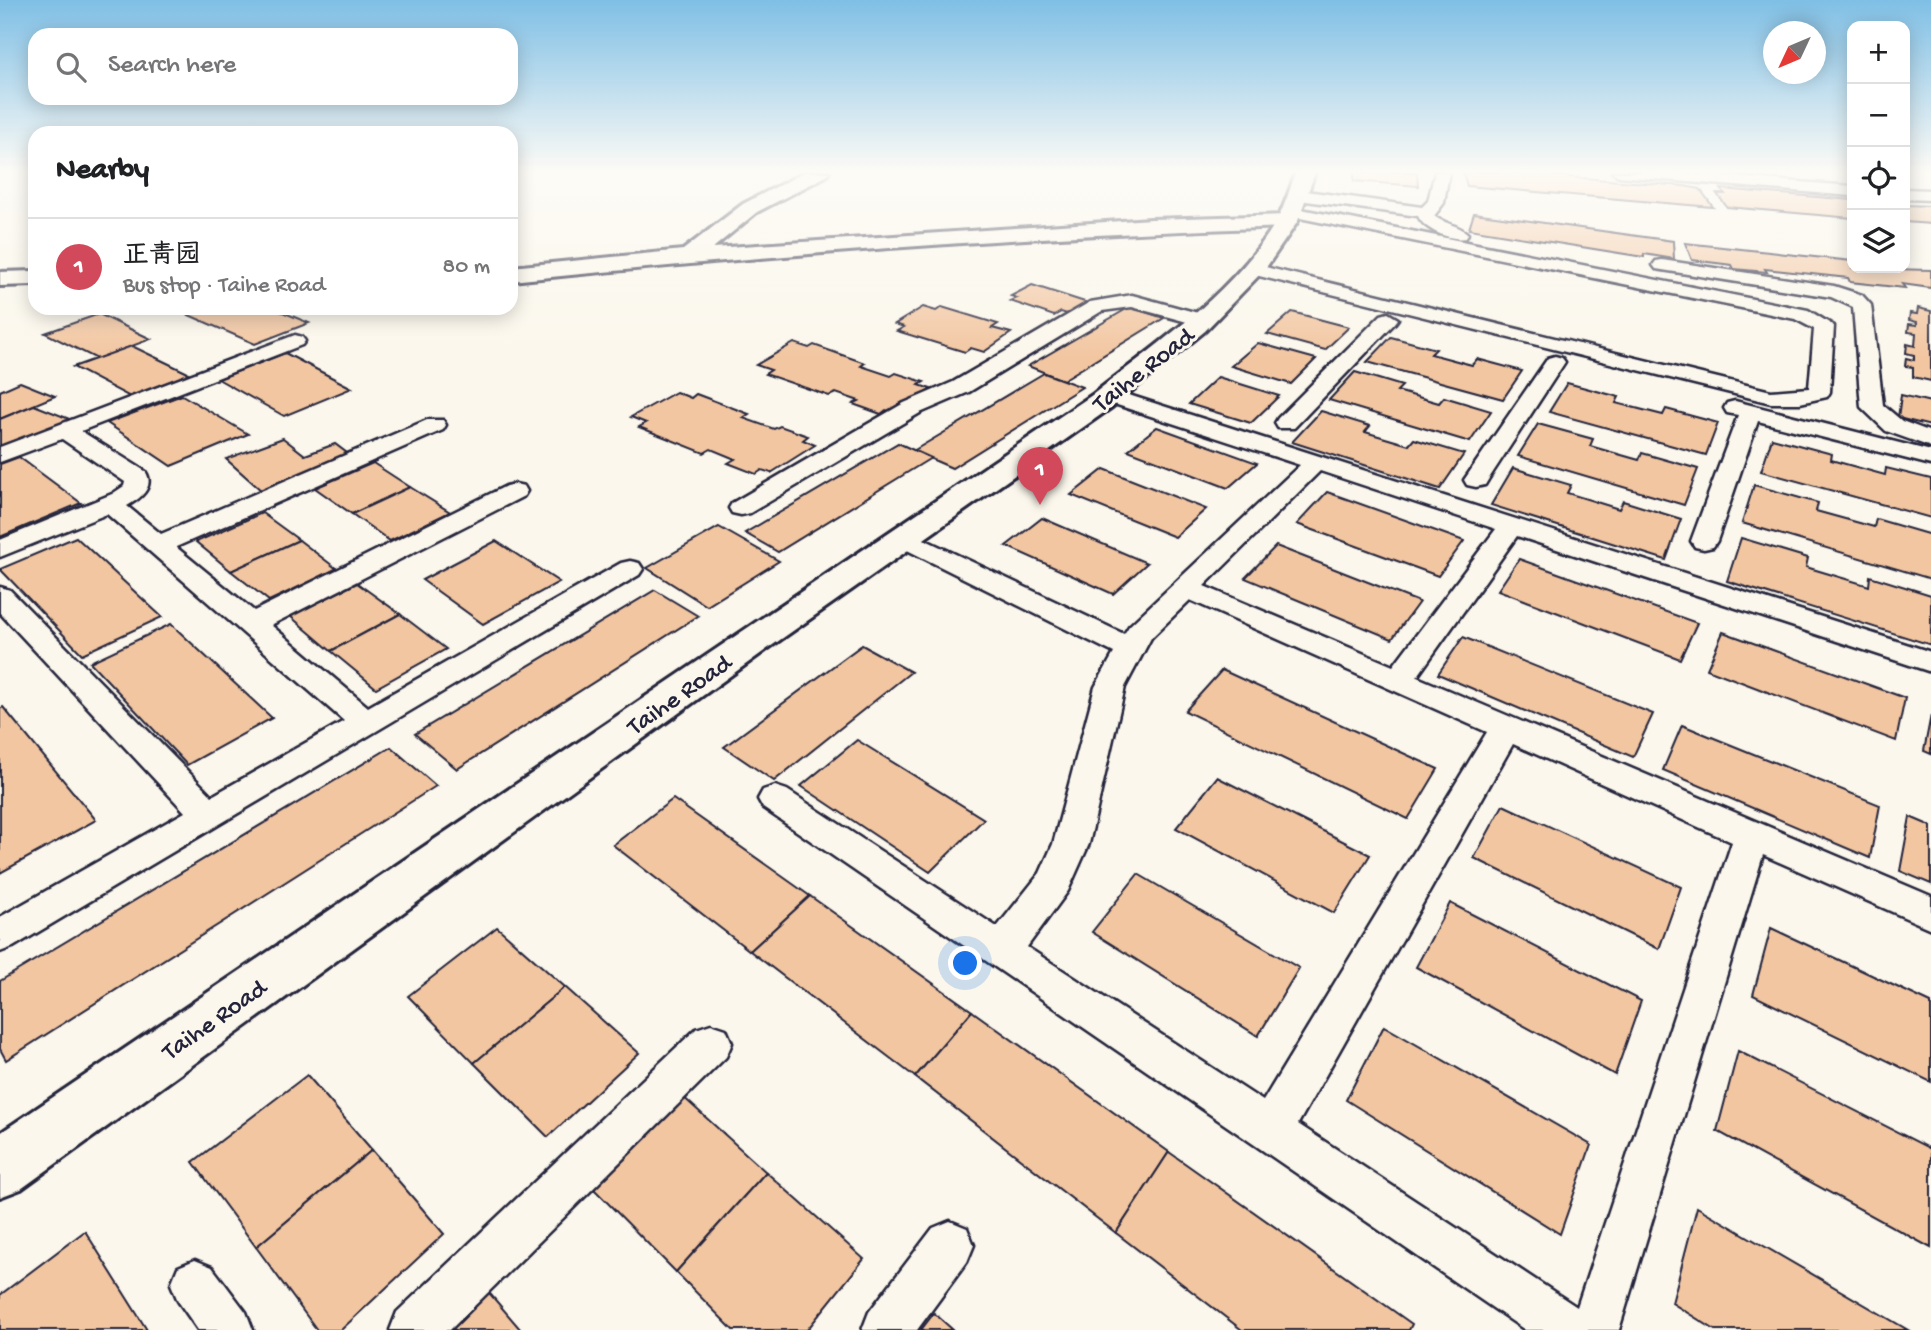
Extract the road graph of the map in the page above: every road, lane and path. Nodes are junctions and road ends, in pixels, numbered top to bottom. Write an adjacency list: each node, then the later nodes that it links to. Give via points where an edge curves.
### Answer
1 (717, 234): 6 (street)
2 (1016, 234): 6 (street)
3 (1273, 234): 10 (street, Taihe Road)
4 (1446, 234): 10 (lane, via 1801,314 1824,326 1819,392 1771,397)
5 (1465, 234): 7 (lane)
6 (689, 256): 9 (street)
7 (1612, 257)
8 (1640, 262): 22 (lane, via 1855,299 1862,305 1872,407 1894,426)
9 (518, 273)
10 (1247, 275): 13 (lane); 14 (street, Taihe Road)
11 (28, 278): 12 (street)
12 (0, 279)
13 (1388, 319): 16 (lane); 19 (lane)
14 (1202, 320): 17 (street, Taihe Road); 29 (lane, via 1132,301 1097,306)
15 (295, 341): 21 (lane)
16 (1555, 362): 18 (lane); 26 (lane)
17 (1110, 395): 25 (lane); 31 (street, Taihe Road)
18 (1750, 412): 24 (lane); 32 (lane)
19 (1286, 423)
20 (435, 425): 33 (lane)
21 (65, 431): 23 (lane); 28 (lane, via 137,476 137,487 130,495)
22 (1931, 440)
23 (0, 456)
24 (1931, 458)
25 (1316, 462): 30 (lane); 36 (lane)
26 (1476, 480)
27 (515, 491): 38 (lane)
28 (110, 504): 33 (lane); 34 (lane)
29 (741, 508)
30 (1511, 526): 40 (lane); 41 (lane)
31 (902, 538): 39 (lane); 52 (street, Taihe Road)
32 (1704, 541)
33 (158, 545): 38 (lane)
34 (0, 549)
35 (630, 569): 42 (lane)
36 (1186, 588): 39 (lane, via 1139,633); 41 (lane)
37 (0, 596): 45 (lane)
38 (251, 624): 42 (lane)
39 (1130, 649): 49 (lane, via 1110,687 1071,844 1055,881)
40 (1931, 662)
41 (1398, 681): 43 (lane)
42 (366, 722): 45 (lane)
43 (1506, 728): 46 (lane); 51 (lane)
44 (775, 799): 49 (lane)
45 (208, 814): 48 (lane)
46 (1752, 835): 47 (lane); 59 (lane)
47 (1931, 913)
48 (0, 936)
49 (1001, 950): 51 (lane)
50 (711, 1043): 56 (lane)
51 (1270, 1130): 58 (lane)
52 (0, 1168)
53 (950, 1245): 57 (lane)
54 (195, 1284): 55 (lane)
55 (228, 1330)
56 (415, 1330)
57 (887, 1330)
58 (1568, 1330)
59 (1594, 1330)

